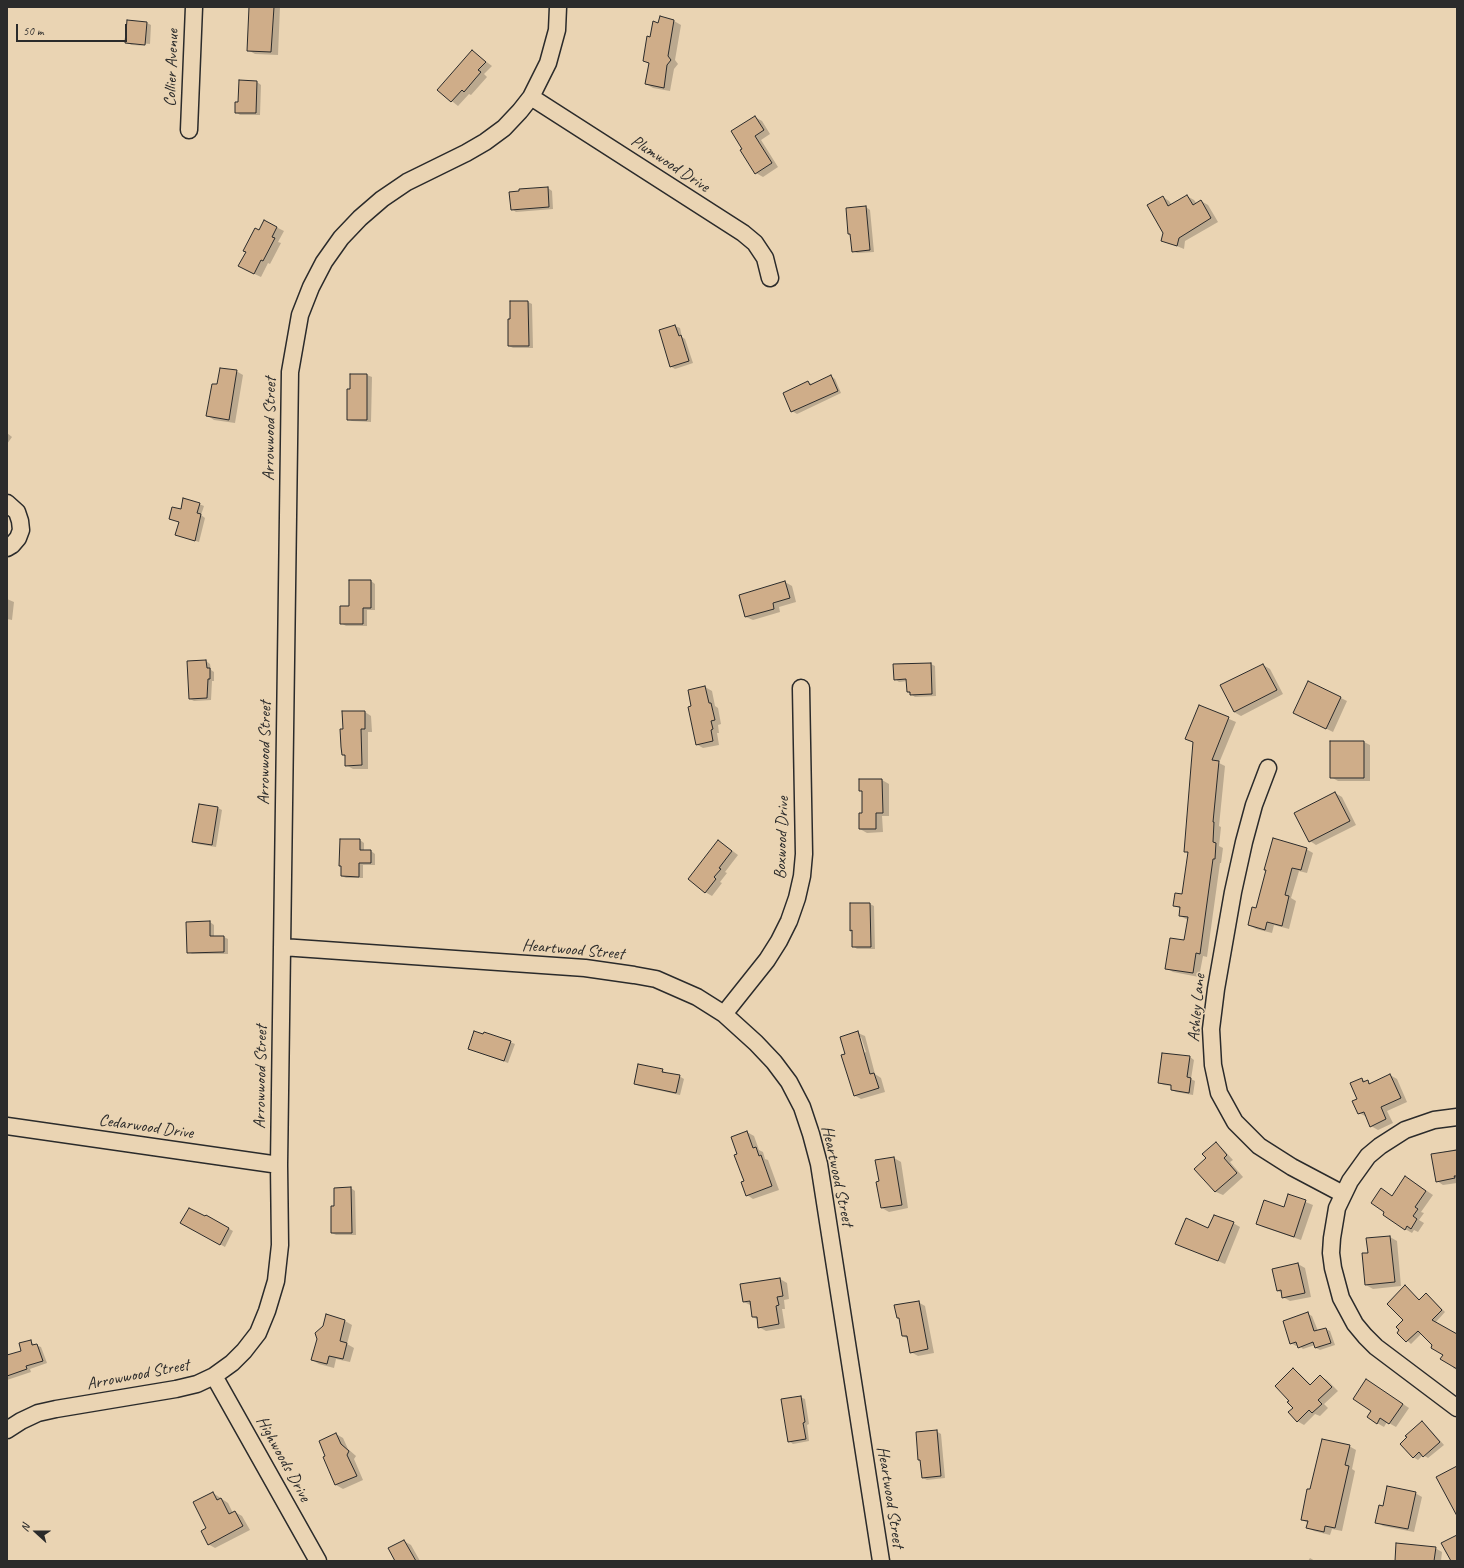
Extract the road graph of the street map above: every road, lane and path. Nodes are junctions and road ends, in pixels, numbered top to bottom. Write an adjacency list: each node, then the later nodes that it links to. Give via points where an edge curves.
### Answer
1 (194, 7): 4 (street, Collier Avenue)
2 (558, 7): 3 (street, Arrowwood Street, via 557,30 548,63)
3 (531, 97): 5 (street, Plumwood Drive, via 743,233 755,243 765,258); 10 (street, Arrowwood Street, via 504,128 485,142 406,182 360,218 341,238 324,262 300,315 290,372)
4 (189, 130)
5 (770, 278)
6 (7, 504): 7 (street, via 17,512 21,530 18,538)
7 (7, 548)
8 (801, 688): 11 (street, Boxwood Drive, via 804,854 797,898 779,941)
9 (1268, 768): 15 (street, Ashley Lane, via 1254,805 1233,892 1216,989 1212,1029 1213,1065 1219,1093 1234,1122 1249,1137 1292,1167)
10 (282, 947): 11 (street, Heartwood Street, via 585,968 634,975 656,979 676,987); 14 (street, Arrowwood Street)
11 (724, 1014): 20 (street, Heartwood Street, via 756,1043 789,1082 802,1107 811,1134 819,1164)
12 (1457, 1117): 15 (street, via 1419,1124 1392,1137 1363,1162)
13 (7, 1126): 14 (street, Cedarwood Drive)
14 (279, 1165): 16 (street, Arrowwood Street, via 280,1245 276,1281 267,1311 258,1333 244,1351)
15 (1343, 1194): 17 (street, via 1334,1223 1331,1253 1336,1283 1347,1311 1376,1347)
16 (214, 1376): 18 (street, Arrowwood Street, via 197,1384 176,1389 38,1413); 19 (street, Highwoods Drive)
17 (1457, 1408)
18 (7, 1430)
19 (318, 1561)
20 (881, 1561)

